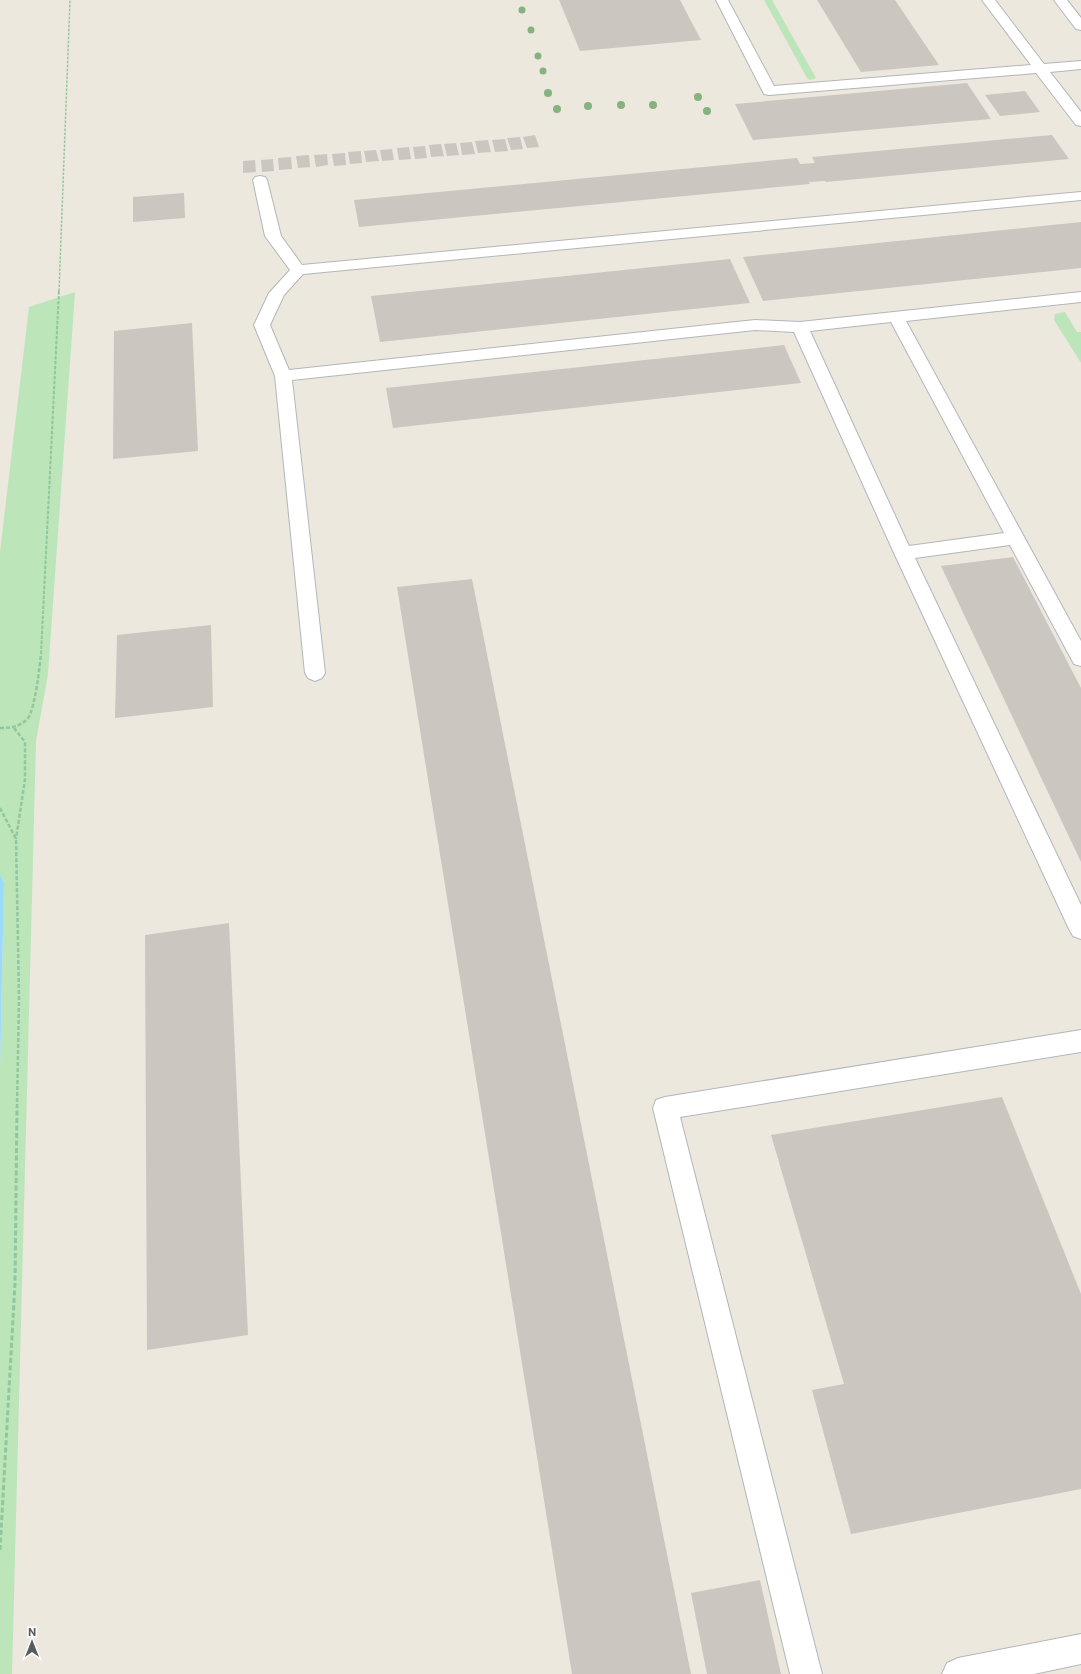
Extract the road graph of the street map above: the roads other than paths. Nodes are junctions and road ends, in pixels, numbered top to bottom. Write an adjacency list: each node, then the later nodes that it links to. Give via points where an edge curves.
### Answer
1 (722, 0): 7 (lane, via 769,91)
2 (988, 0): 7 (lane)
3 (1063, 4): 4 (lane); 5 (lane)
4 (1081, 8)
5 (1081, 26)
6 (1081, 64): 7 (lane)
7 (1040, 68): 8 (lane)
8 (1081, 122)
9 (260, 180): 11 (lane, via 273,236)
10 (1081, 196): 11 (lane)
11 (298, 270): 15 (lane, via 277,293 262,325)
12 (1081, 297): 13 (lane)
13 (896, 317): 14 (lane); 16 (lane)
14 (800, 327): 15 (lane, via 755,325); 17 (lane)
15 (283, 376): 19 (lane)
16 (1017, 538): 17 (lane); 18 (lane)
17 (903, 553): 20 (lane)
18 (1081, 659)
19 (315, 673)
20 (1081, 929)
21 (1081, 1041): 23 (lane, via 665,1108)
22 (1081, 1649): 24 (lane)
23 (806, 1674)
24 (958, 1674)

